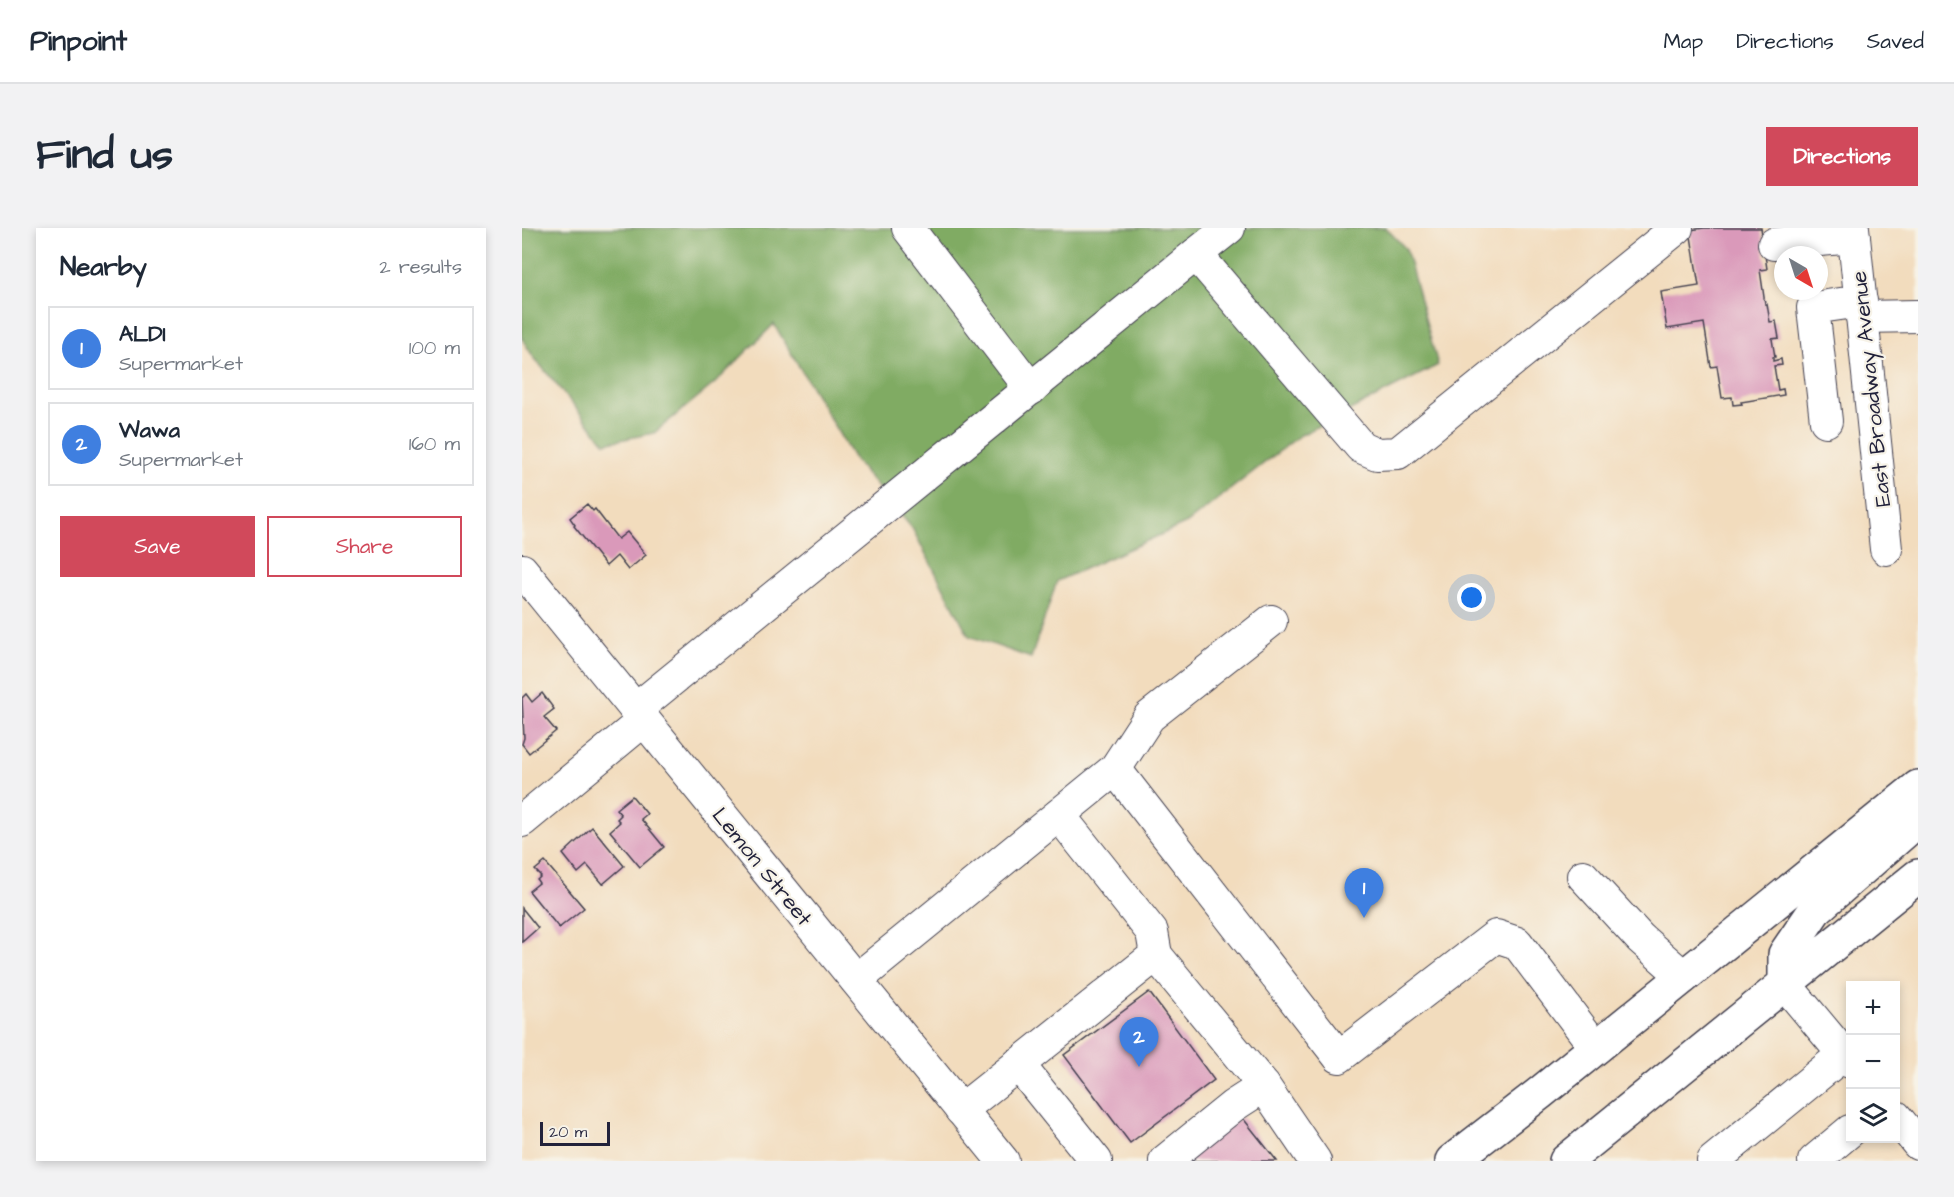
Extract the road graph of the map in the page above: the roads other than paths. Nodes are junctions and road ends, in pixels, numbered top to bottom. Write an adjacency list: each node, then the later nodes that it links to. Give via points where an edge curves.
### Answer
1 (909, 228): 9 (street)
2 (1229, 228): 6 (street)
3 (1677, 228): 6 (street, via 1398,453 1377,454 1360,447)
4 (1854, 232): 5 (street); 7 (street, East Broadway Avenue)
5 (1774, 244)
6 (1197, 255): 9 (street)
7 (1862, 309): 8 (street); 10 (street, via 1814,308); 11 (street, East Broadway Avenue)
8 (1918, 316)
9 (1031, 389): 14 (street)
10 (1826, 421)
11 (1886, 549)
12 (522, 570): 14 (street, Lemon Street)
13 (1271, 621): 15 (street, via 1149,717)
14 (639, 716): 19 (street); 24 (street, Lemon Street)
15 (1115, 769): 17 (street); 26 (street, via 1339,1057 1496,936 1517,943)
16 (1918, 787): 23 (main road)
17 (1059, 815): 22 (street, via 1152,932); 24 (street)
18 (1918, 820): 25 (main road, via 1815,910 1785,954)
19 (522, 821)
20 (1583, 876): 23 (street, via 1640,938)
21 (1918, 876): 25 (main road)
22 (1156, 955): 29 (street); 30 (street)
23 (1684, 977): 26 (main road)
24 (856, 980): 31 (street, Lemon Street)
25 (1785, 984): 27 (street); 40 (main road)
26 (1596, 1048): 39 (main road)
27 (1846, 1057)
28 (1846, 1059): 41 (street)
29 (1018, 1064): 31 (street); 36 (street)
30 (1264, 1086): 37 (street); 38 (street)
31 (961, 1110): 35 (street, Lemon Street)
32 (1900, 1122): 34 (street)
33 (1846, 1135): 42 (street)
34 (1918, 1144)
35 (1003, 1161)
36 (1096, 1161)
37 (1165, 1161)
38 (1315, 1161)
39 (1452, 1161)
40 (1566, 1161)
41 (1713, 1161)
42 (1814, 1161)

